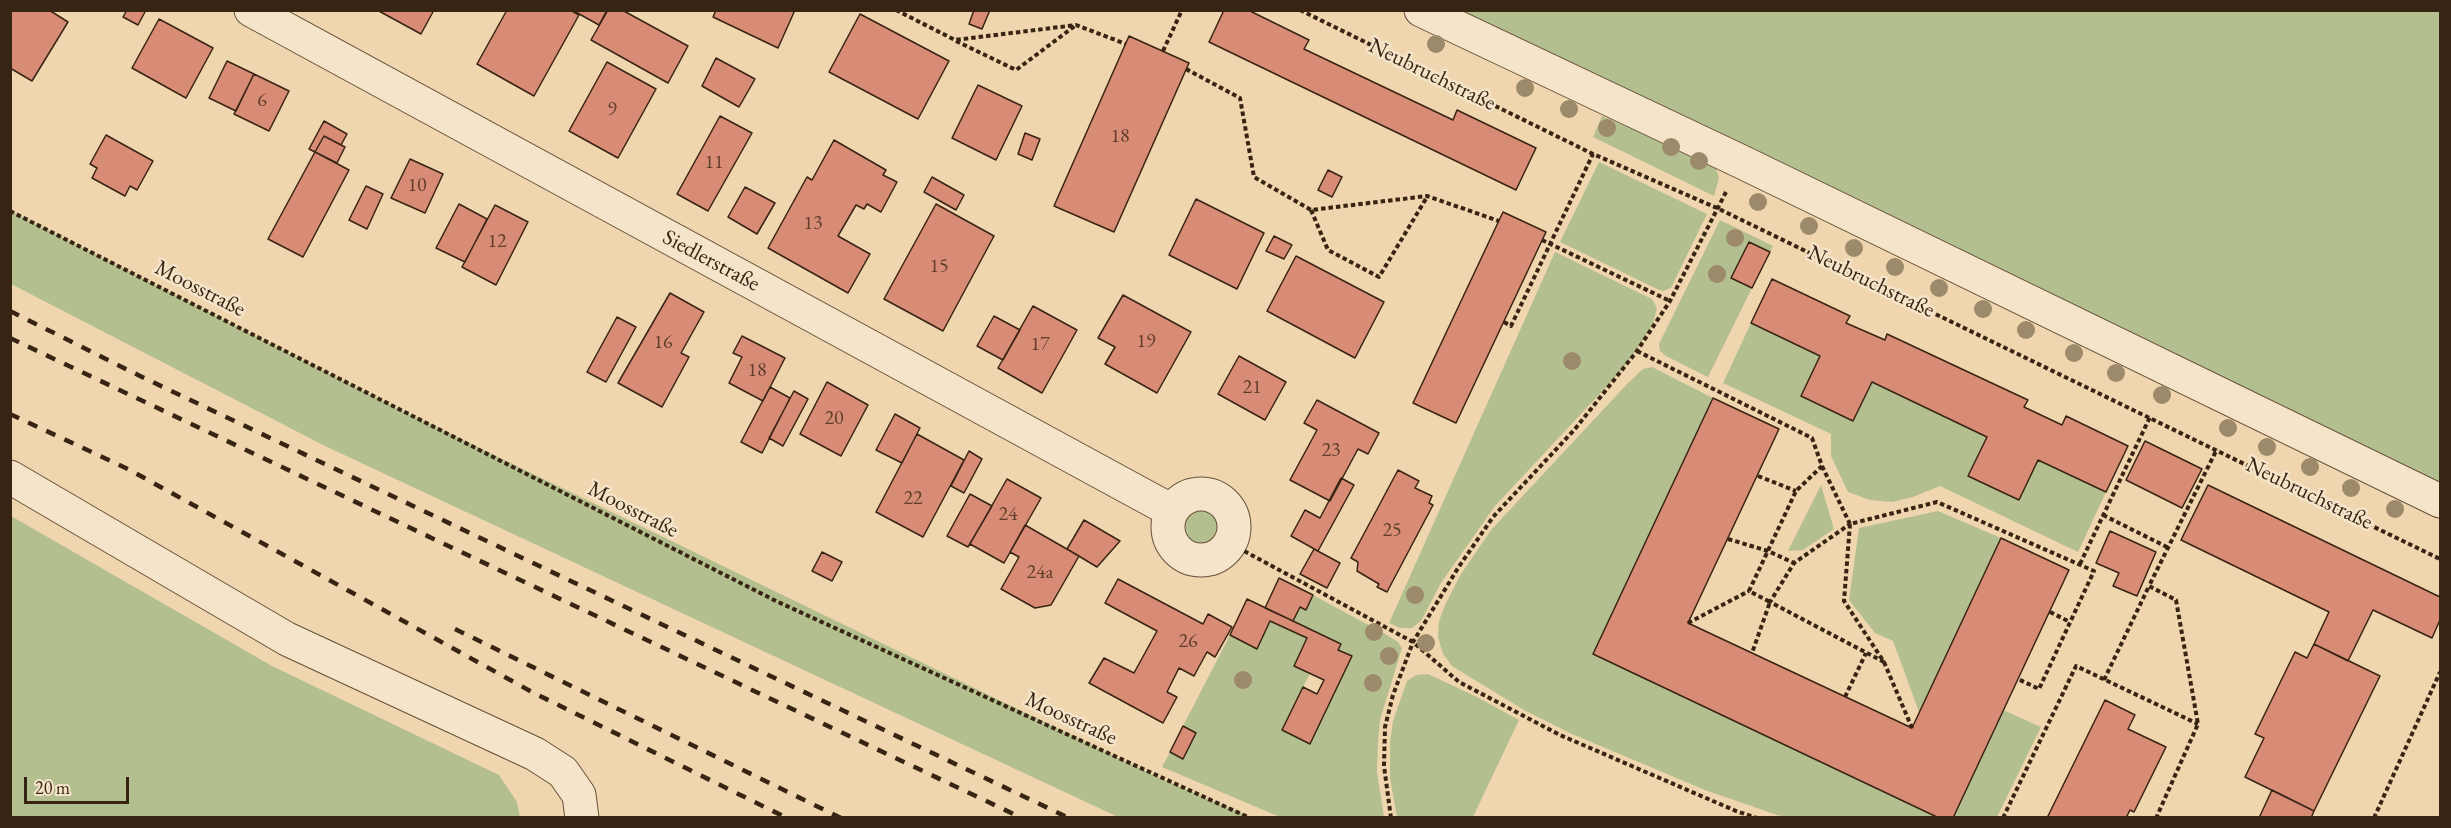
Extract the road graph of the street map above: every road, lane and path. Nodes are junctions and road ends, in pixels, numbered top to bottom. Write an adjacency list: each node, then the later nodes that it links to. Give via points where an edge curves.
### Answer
1 (251, 10): 30 (street, Siedlerstraße)
2 (896, 10): 7 (path)
3 (1182, 10): 9 (path)
4 (1300, 10): 11 (path, Neubruchstraße)
5 (1421, 10): 12 (street)
6 (1076, 25): 7 (path); 7 (path, via 1016,70); 8 (path)
7 (955, 40)
8 (1126, 44)
9 (1163, 51)
10 (1186, 69): 15 (path, via 1240,98 1254,177)
11 (1593, 154): 14 (path, Neubruchstraße); 19 (path)
12 (1742, 162): 14 (path); 29 (street)
13 (1427, 196): 15 (path); 15 (path, via 1379,277 1328,250); 17 (path)
14 (1717, 208): 20 (path); 23 (path, Neubruchstraße)
15 (1311, 210)
16 (10, 211): 57 (path, Moosstraße, via 776,601)
17 (1499, 221)
18 (1542, 240): 19 (path)
19 (1550, 242): 20 (path); 21 (path, via 1511,326)
20 (1670, 301): 22 (path)
21 (1504, 322)
22 (1637, 351): 25 (path, via 1812,438); 46 (path, via 1575,429 1493,518)
23 (2150, 417): 24 (path, Neubruchstraße); 31 (path)
24 (2217, 449): 35 (path); 37 (path, Neubruchstraße)
25 (1822, 466): 28 (path); 32 (path)
26 (1758, 476): 28 (path)
27 (10, 477): 56 (street, via 287,639 536,754 563,772 579,795)
28 (1796, 490): 36 (path)
29 (2440, 501)
30 (1172, 511): 34 (street, via 1168,533 1180,553 1202,560 1223,553); 34 (street, via 1187,496 1208,494 1218,498 1232,513 1234,534)
31 (2103, 515): 35 (path); 39 (path)
32 (1850, 524): 38 (path); 39 (path, via 1936,502); 49 (path, via 1844,601)
33 (1728, 539): 36 (path)
34 (1230, 544): 46 (path)
35 (2169, 548): 40 (path)
36 (1768, 551): 38 (path); 41 (path)
37 (2440, 559)
38 (1794, 563): 42 (path)
39 (2080, 564): 44 (path, via 2094,571)
40 (2149, 586): 52 (path); 54 (path, via 2176,600)
41 (1749, 591): 42 (path); 45 (path)
42 (1770, 602): 47 (path); 48 (path)
43 (2050, 612): 44 (path)
44 (2070, 622): 51 (path, via 2039,689)
45 (1688, 623)
46 (1413, 642): 58 (path, via 1385,727 1384,766); 59 (path, via 1459,682 1560,735)
47 (1752, 653)
48 (1866, 653): 49 (path); 53 (path)
49 (1884, 662): 55 (path)
50 (2440, 672): 62 (path)
51 (2018, 679)
52 (2104, 680): 54 (path); 60 (path, via 2076,666)
53 (1845, 697)
54 (2198, 724): 61 (path)
55 (1912, 728)
56 (582, 818)
57 (1250, 818)
58 (1391, 818)
59 (1757, 818)
60 (2003, 818)
61 (2159, 818)
62 (2373, 818)

